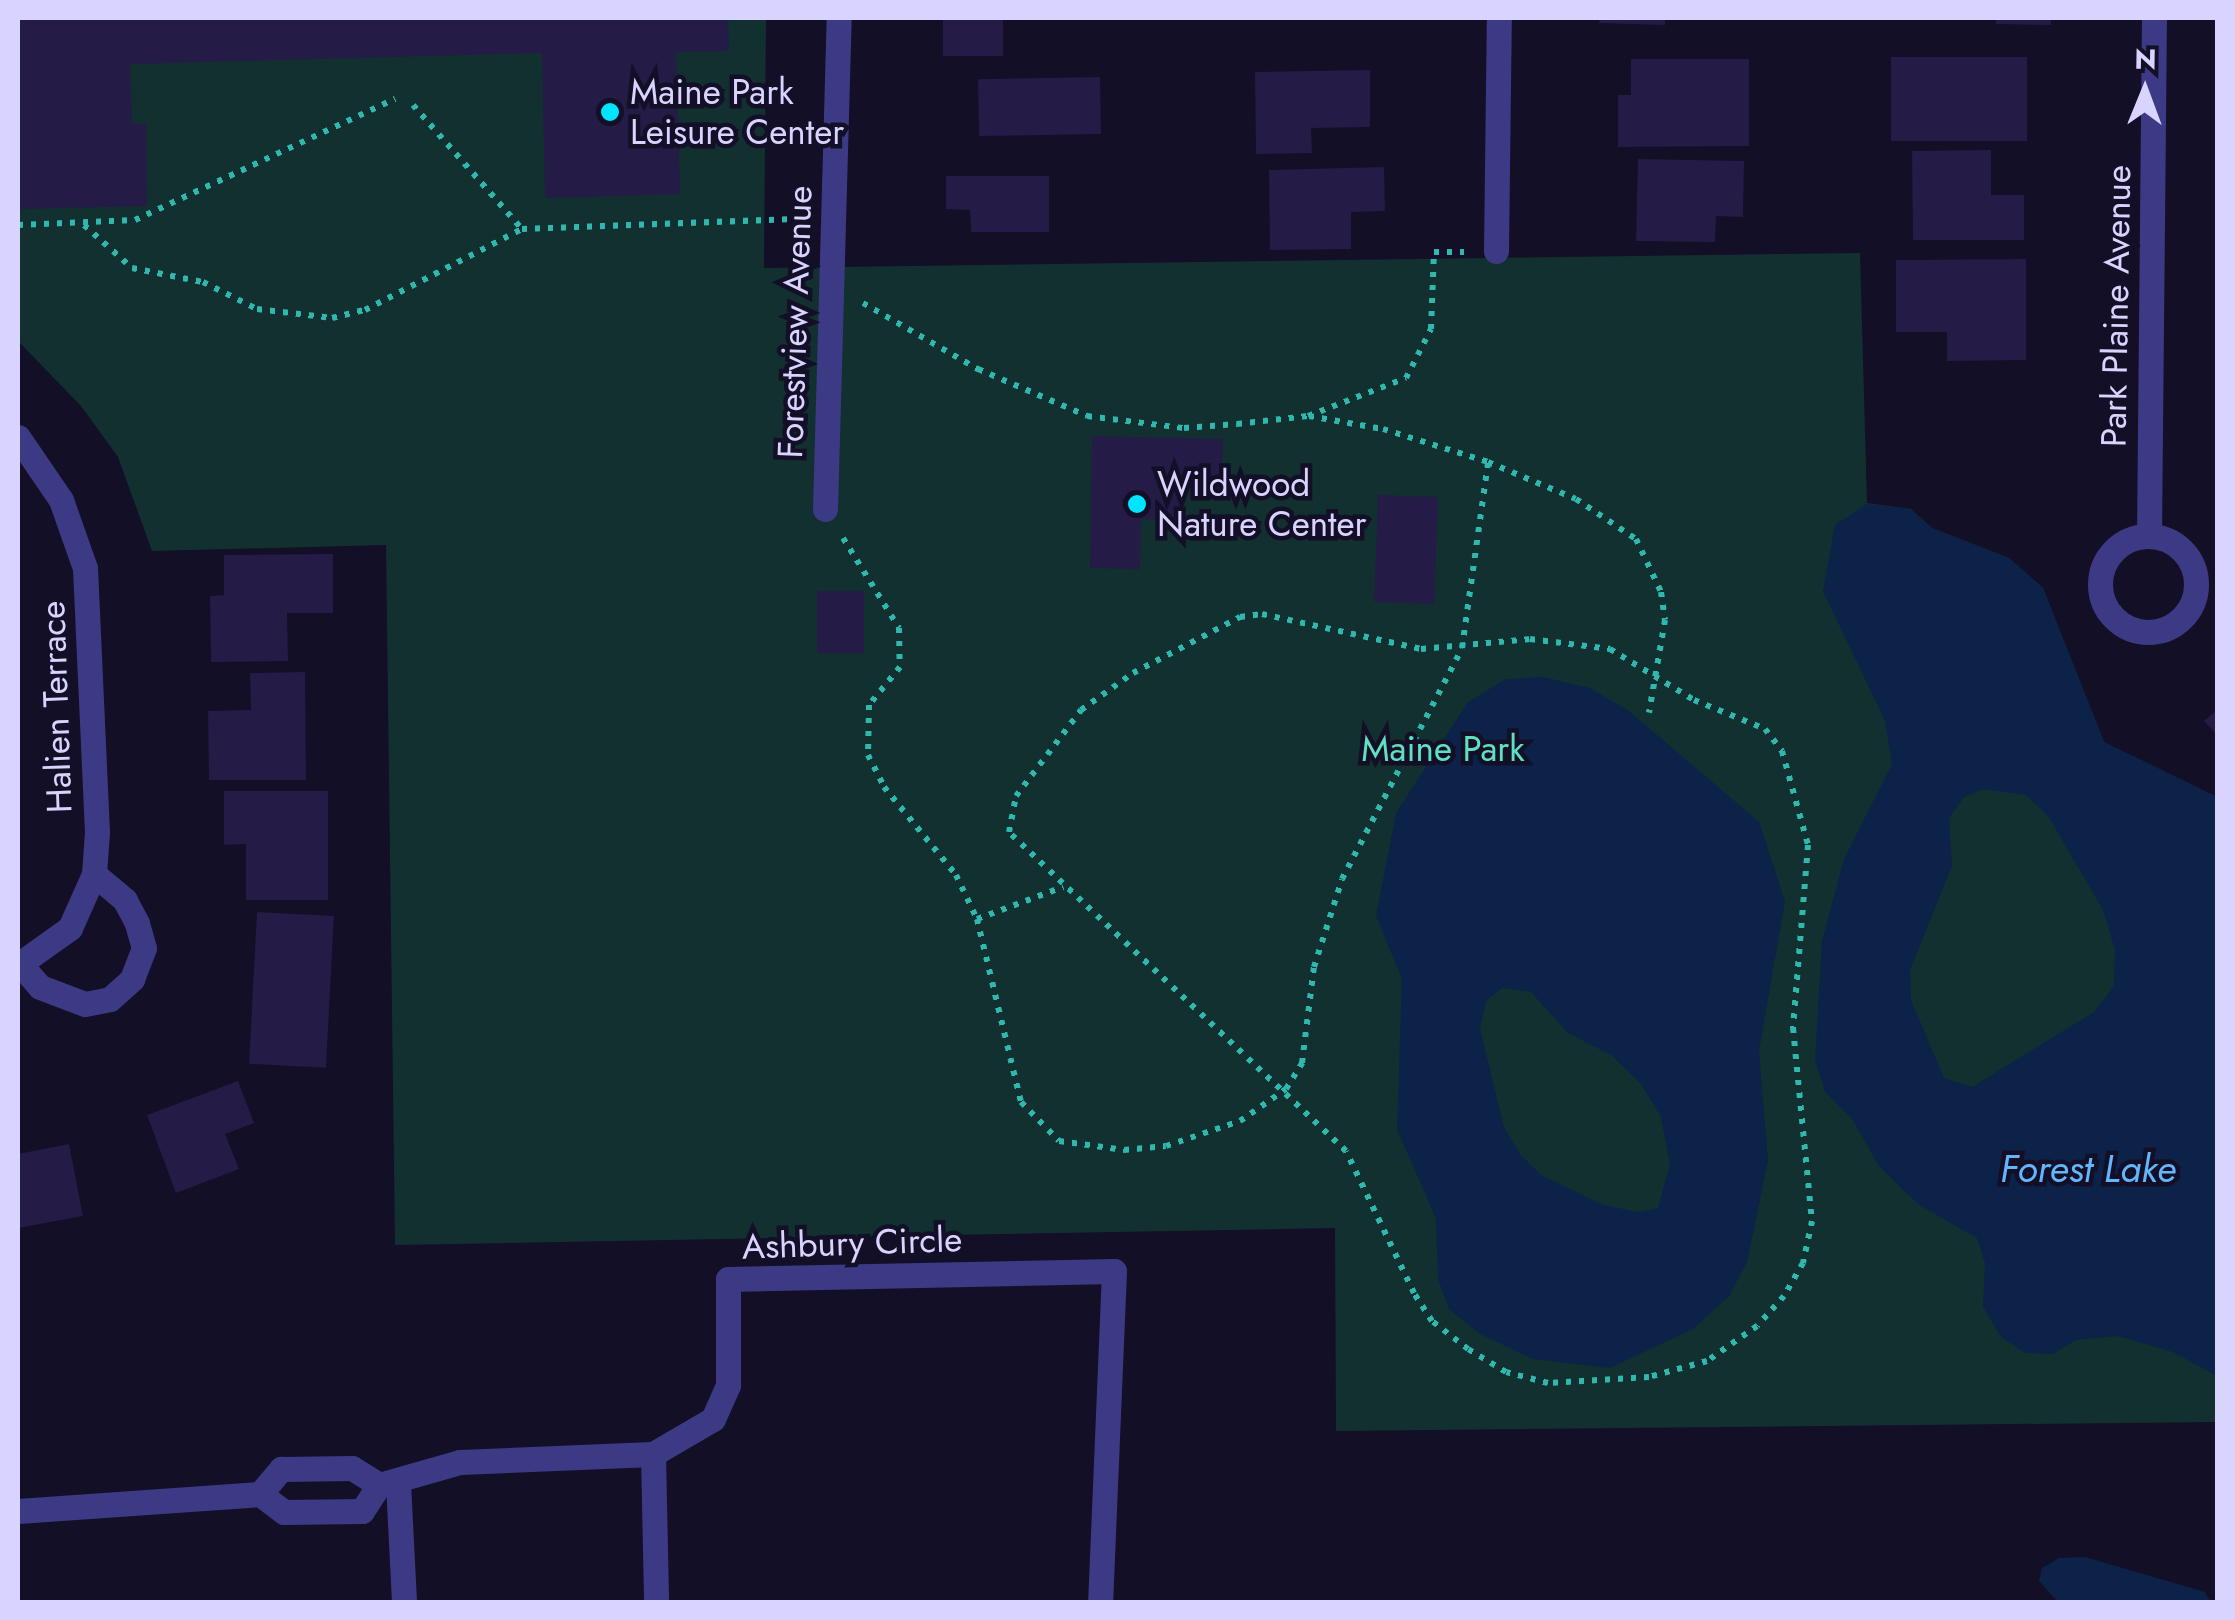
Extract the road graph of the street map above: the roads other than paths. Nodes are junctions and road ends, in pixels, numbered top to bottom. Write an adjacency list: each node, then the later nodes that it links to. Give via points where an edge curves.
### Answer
1 (838, 18): 6 (street, Forestview Avenue)
2 (1499, 18): 4 (street)
3 (2154, 18): 7 (street, Park Plaine Avenue)
4 (1496, 251)
5 (18, 436): 8 (street, Halien Terrace, via 61,500 85,568 93,642)
6 (825, 509)
7 (2149, 535)
8 (94, 874): 9 (street, Halien Terrace, via 70,928); 9 (street, via 124,900 136,923 144,948 132,979 110,999 85,1004 40,987)
9 (19, 964)
10 (654, 1454): 11 (street, Ashbury Circle, via 460,1462); 15 (street); 16 (street, Ashbury Circle, via 712,1419 728,1385 728,1278 1114,1271)
11 (389, 1484): 12 (street, via 352,1468 281,1470); 12 (street, Ashbury Circle, via 362,1511 284,1512); 14 (street)
12 (260, 1494): 13 (street)
13 (18, 1511)
14 (404, 1602)
15 (656, 1602)
16 (1100, 1602)

